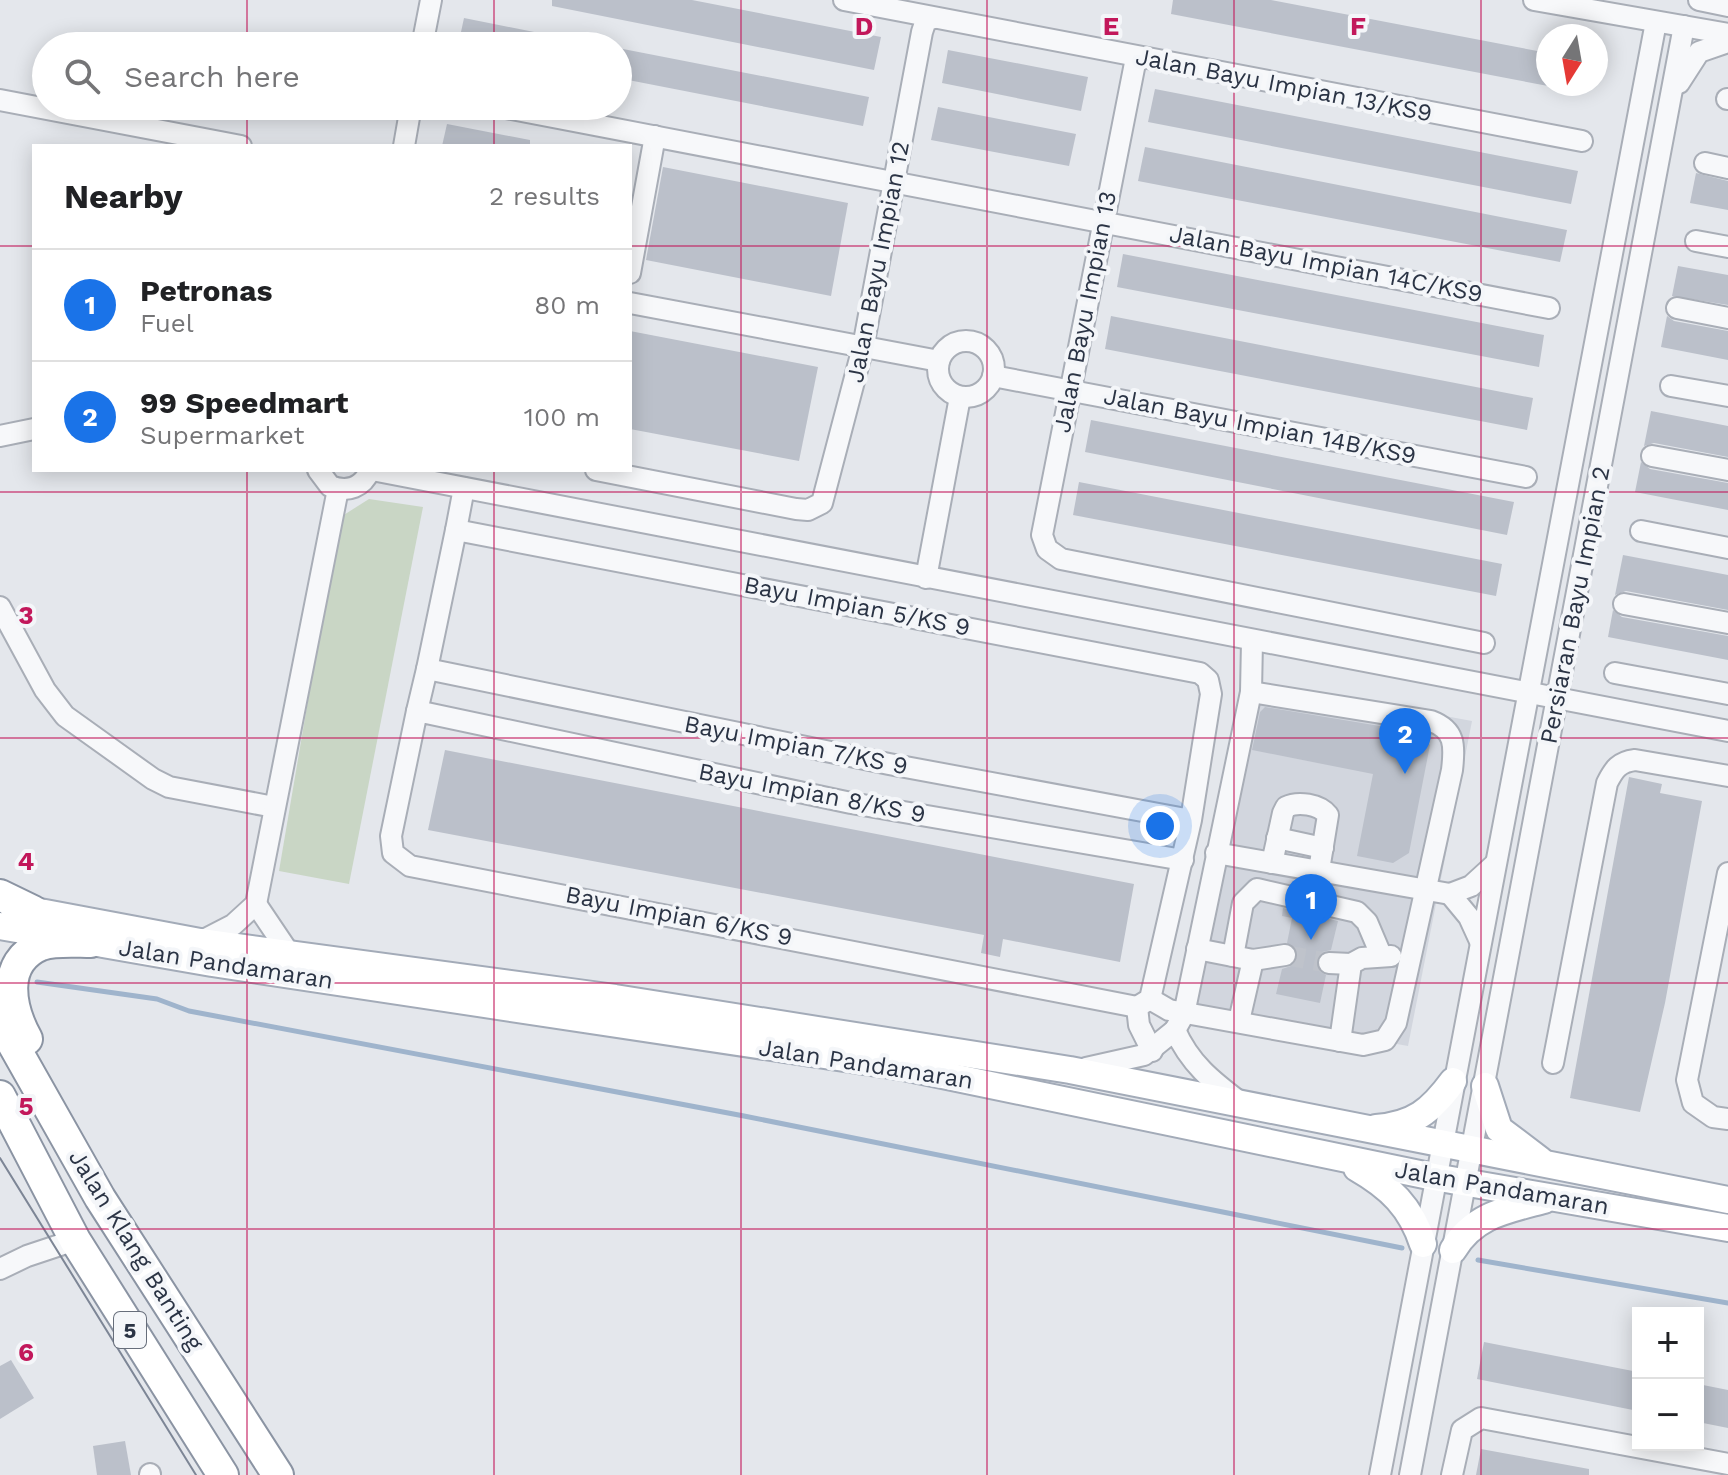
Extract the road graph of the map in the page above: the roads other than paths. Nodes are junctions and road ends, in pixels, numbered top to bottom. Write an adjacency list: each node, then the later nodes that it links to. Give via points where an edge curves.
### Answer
1 (431, 0): 10 (street)
2 (844, 0): 7 (street, Jalan Bayu Impian 13/KS9)
3 (1534, 0): 6 (street)
4 (1699, 0): 5 (street)
5 (1728, 6)
6 (1613, 14): 8 (street); 13 (street, via 1641,36)
7 (934, 18): 14 (street, Jalan Bayu Impian 13/KS9); 27 (street, Jalan Bayu Impian 12, via 926,20 922,32)
8 (1656, 22): 9 (street); 13 (street, Persiaran Bayu Impian 2)
9 (1684, 26): 11 (street); 15 (street, Persiaran Bayu Impian 2)
10 (425, 32)
11 (1728, 34)
12 (1728, 42): 15 (street, via 1699,52)
13 (1649, 57): 66 (street, Persiaran Bayu Impian 2)
14 (1136, 58): 22 (street, Jalan Bayu Impian 13/KS9); 28 (street, Jalan Bayu Impian 13)
15 (1671, 98): 68 (street, Persiaran Bayu Impian 2)
16 (0, 100): 17 (street)
17 (32, 106)
18 (105, 120): 23 (street)
19 (409, 120): 24 (street)
20 (570, 120): 21 (street, Jalan Bayu Impian 14C/KS9)
21 (655, 136): 27 (street, Jalan Bayu Impian 14C/KS9); 31 (street)
22 (1582, 141)
23 (231, 144)
24 (404, 144)
25 (1705, 163): 26 (street)
26 (1728, 168)
27 (896, 180): 28 (street, Jalan Bayu Impian 14C/KS9); 36 (street, Jalan Bayu Impian 12)
28 (1102, 222): 33 (street, Jalan Bayu Impian 14C/KS9); 40 (street, Jalan Bayu Impian 13)
29 (1696, 241): 30 (street)
30 (1728, 247)
31 (632, 262)
32 (632, 303): 36 (street)
33 (1549, 308)
34 (1677, 308): 35 (street)
35 (1728, 318)
36 (863, 347): 37 (street); 50 (street, Jalan Bayu Impian 12, via 827,495 816,507 796,509)
37 (939, 361): 38 (street, via 953,345 973,343 990,355); 42 (street, via 942,383)
38 (993, 376): 40 (street, Jalan Bayu Impian 14B/KS9); 42 (street, via 984,391)
39 (1671, 386): 41 (street)
40 (1068, 389): 51 (street, Jalan Bayu Impian 14B/KS9); 62 (street, Jalan Bayu Impian 13, via 1042,535 1047,549 1061,559)
41 (1728, 396)
42 (960, 397): 57 (street)
43 (32, 429): 44 (street)
44 (0, 436)
45 (1652, 456): 46 (street)
46 (1728, 470)
47 (319, 472): 53 (street)
48 (369, 472): 53 (street, via 355,488)
49 (381, 472): 52 (street)
50 (606, 472)
51 (1526, 477)
52 (464, 488): 54 (street); 57 (street)
53 (338, 489): 72 (street)
54 (456, 530): 63 (street); 73 (street, Bayu Impian 5/KS 9, via 1190,669 1208,680 1211,694)
55 (1641, 531): 56 (street)
56 (1728, 548)
57 (926, 578): 61 (street)
58 (1624, 604): 60 (street)
59 (0, 607): 72 (street, via 65,716 161,783)
60 (1728, 623)
61 (1252, 641): 65 (street); 66 (street)
62 (1484, 643)
63 (427, 669): 69 (street, Bayu Impian 6/KS 9); 73 (street, Bayu Impian 7/KS 9)
64 (1615, 673): 67 (street)
65 (1251, 692): 76 (street); 82 (street, via 1446,727 1452,737 1452,770)
66 (1527, 694): 68 (street); 79 (street, Persiaran Bayu Impian 2)
67 (1728, 694)
68 (1557, 700): 70 (street); 110 (street, Persiaran Bayu Impian 2)
69 (417, 711): 77 (street, Bayu Impian 8/KS 9, via 851,803); 101 (street, Bayu Impian 6/KS 9, via 391,836 393,853 410,866)
70 (1728, 731)
71 (1728, 776): 107 (street, via 1635,760 1614,769 1607,783)
72 (274, 807): 85 (street)
73 (1191, 820): 77 (street)
74 (1277, 838): 75 (street); 75 (street, via 1286,807 1297,803 1320,808 1329,819); 78 (street)
75 (1323, 848): 80 (street)
76 (1216, 853): 78 (street); 92 (street)
77 (1183, 860): 101 (street)
78 (1272, 863): 80 (street)
79 (1494, 865): 83 (street, via 1471,886); 89 (street, Persiaran Bayu Impian 2)
80 (1319, 870): 82 (street)
81 (1728, 873): 100 (street)
82 (1424, 888): 83 (street); 97 (street)
83 (1450, 894): 89 (street)
84 (0, 895): 87 (highway)
85 (256, 904): 91 (street, via 233,925); 95 (street)
86 (0, 905): 87 (main road, Jalan Pandamaran)
87 (33, 911): 91 (main road, Jalan Pandamaran)
88 (0, 926): 90 (main road, Jalan Pandamaran)
89 (1480, 941): 109 (street, Persiaran Bayu Impian 2)
90 (91, 942): 118 (main road, Jalan Pandamaran, via 904,1067); 123 (highway, via 42,945 11,974 8,992 13,1013 72,1119)
91 (200, 942): 95 (main road, Jalan Pandamaran)
92 (1197, 949): 96 (street); 104 (street)
93 (1285, 955): 96 (street)
94 (1381, 955): 96 (street, via 1357,912 1257,889 1243,903); 97 (street); 99 (street)
95 (291, 956): 108 (main road, Jalan Pandamaran, via 615,998)
96 (1243, 958): 103 (street)
97 (1410, 959): 105 (street, Bayu Impian 6/KS 9, via 1396,1023 1385,1040 1363,1045)
98 (1329, 963): 99 (street)
99 (1351, 964): 105 (street)
100 (1718, 979): 113 (street, via 1687,1080 1688,1093 1700,1110)
101 (1144, 1003): 104 (street, Bayu Impian 6/KS 9); 106 (street, via 1139,1025)
102 (0, 1021): 123 (highway, Jalan Klang Banting / 5)
103 (1239, 1021): 104 (street, Bayu Impian 6/KS 9); 105 (street, Bayu Impian 6/KS 9)
104 (1180, 1022): 106 (street); 112 (street, via 1185,1053)
105 (1340, 1041)
106 (1152, 1051): 108 (street)
107 (1553, 1063)
108 (1070, 1070): 112 (main road, Jalan Pandamaran)
109 (1453, 1081): 115 (main road, via 1421,1118 1396,1126); 116 (street, Persiaran Bayu Impian 2)
110 (1485, 1086): 117 (street, Persiaran Bayu Impian 2); 119 (main road, via 1499,1129)
111 (0, 1096): 121 (highway, Jalan Klang Banting / 5)
112 (1245, 1105): 115 (main road, Jalan Pandamaran)
113 (1728, 1119)
114 (0, 1120): 121 (highway)
115 (1357, 1128): 116 (main road, Jalan Pandamaran)
116 (1440, 1146): 117 (main road, Jalan Pandamaran); 120 (street, Persiaran Bayu Impian 2)
117 (1472, 1152): 119 (main road, Jalan Pandamaran); 122 (street, Persiaran Bayu Impian 2)
118 (1335, 1156): 120 (main road, Jalan Pandamaran); 128 (main road, via 1385,1185 1415,1221)
119 (1551, 1166): 125 (main road, Jalan Pandamaran)
120 (1434, 1177): 122 (main road, Jalan Pandamaran); 128 (street, Persiaran Bayu Impian 2)
121 (46, 1180): 127 (highway, Jalan Klang Banting / 5)
122 (1467, 1183): 124 (main road, Jalan Pandamaran); 129 (street, Persiaran Bayu Impian 2)
123 (100, 1198): 133 (highway, Jalan Klang Banting / 5)
124 (1551, 1198): 126 (main road, Jalan Pandamaran); 129 (main road, via 1478,1220)
125 (1728, 1200)
126 (1728, 1228)
127 (75, 1240): 130 (street); 132 (highway, Jalan Klang Banting / 5)
128 (1423, 1244): 134 (street, Persiaran Bayu Impian 2)
129 (1453, 1250): 135 (street, Persiaran Bayu Impian 2)
130 (0, 1269)
131 (1728, 1464): 136 (street, via 1489,1418 1474,1420 1462,1430)
132 (223, 1475)
133 (278, 1475)
134 (1380, 1475)
135 (1410, 1475)
136 (1452, 1475)

